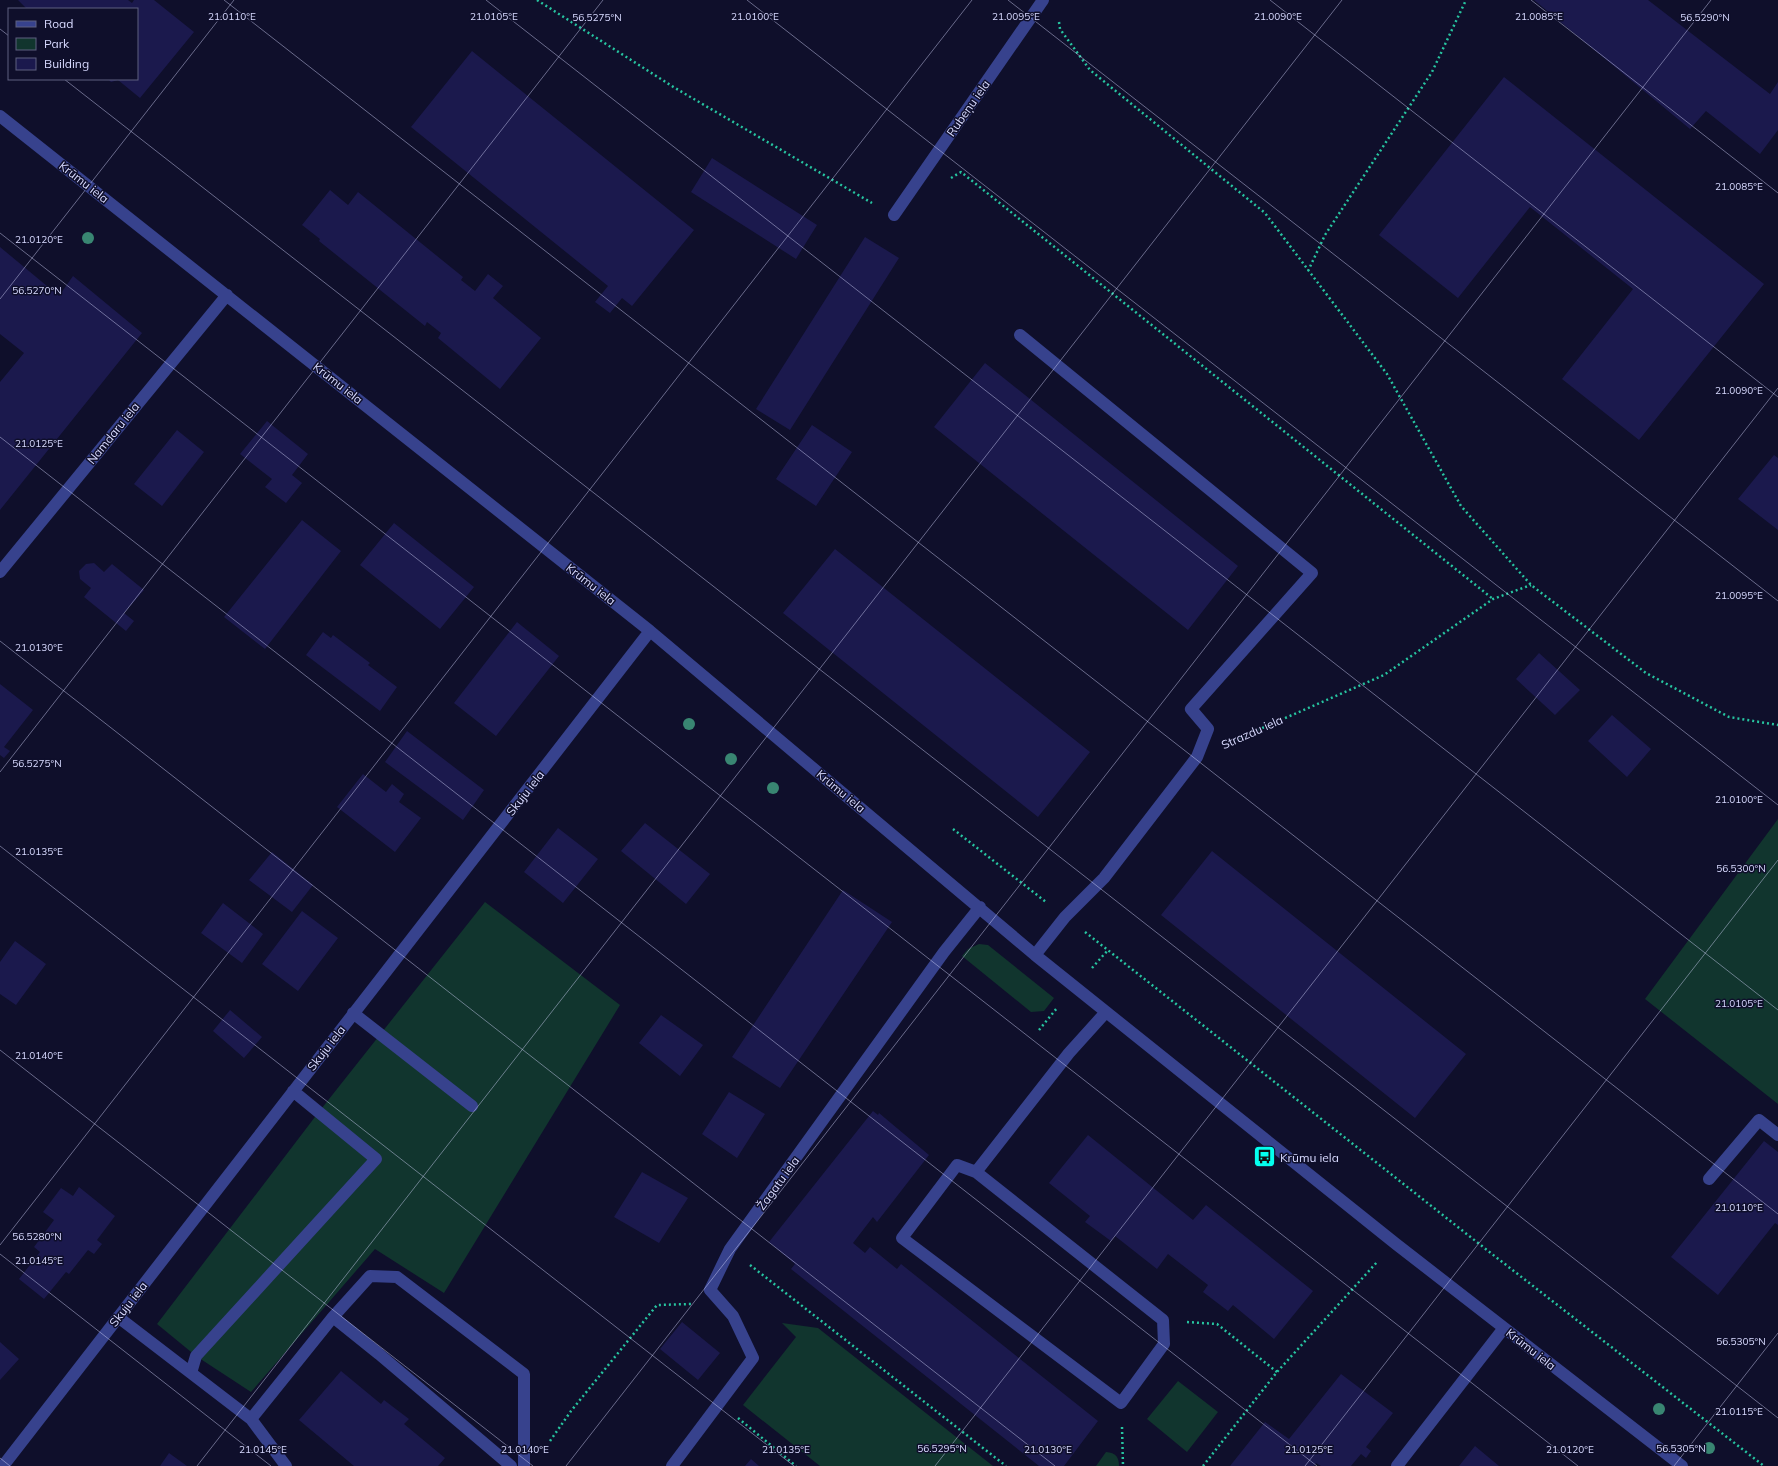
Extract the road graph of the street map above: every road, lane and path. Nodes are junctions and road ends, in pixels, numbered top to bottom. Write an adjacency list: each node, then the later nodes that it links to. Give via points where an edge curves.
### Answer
1 (537, 0): 7 (path, via 675,88)
2 (1043, 0): 7 (street, Rubeņu iela)
3 (1466, 0): 8 (path, via 1432,72 1325,235)
4 (1058, 15): 8 (path, via 1060,29 1090,70 1265,213)
5 (0, 116): 9 (street, Krūmu iela)
6 (949, 180): 13 (path, via 961,172)
7 (894, 215)
8 (1308, 271): 12 (path, via 1387,374 1461,506)
9 (227, 294): 11 (street, Namdaru iela); 14 (street, Krūmu iela)
10 (1020, 335): 16 (street, via 1312,573 1191,709 1208,729)
11 (0, 572)
12 (1531, 585): 13 (path, Strazdu iela); 15 (path, via 1646,673 1729,718)
13 (1493, 599): 16 (path, Strazdu iela, via 1384,675)
14 (650, 631): 18 (street, Krūmu iela); 25 (street, Skuju iela)
15 (1778, 725)
16 (1197, 757): 19 (street, via 1104,878)
17 (953, 829): 19 (path)
18 (980, 907): 21 (street, Krūmu iela); 33 (street, Žagatu iela)
19 (1065, 917): 20 (path); 21 (street)
20 (1108, 950): 22 (path); 56 (path)
21 (1035, 955): 24 (street, Krūmu iela)
22 (1092, 968)
23 (1057, 1008): 26 (path)
24 (1106, 1012): 30 (street, via 1069,1053); 32 (street, Krūmu iela)
25 (353, 1013): 27 (street, Skuju iela); 28 (street)
26 (1039, 1030)
27 (293, 1091): 35 (street, Skuju iela); 40 (street, via 376,1159 196,1356)
28 (472, 1106)
29 (1778, 1134): 31 (street, via 1759,1120)
30 (976, 1172): 37 (street); 41 (street, via 957,1165 902,1238)
31 (1709, 1179)
32 (1396, 1244): 38 (street, Krūmu iela); 39 (path, via 1364,1275)
33 (730, 1249): 34 (street, Žagatu iela); 51 (path)
34 (710, 1290): 42 (street, via 733,1316 753,1358); 44 (path, via 689,1305 658,1305 571,1411)
35 (118, 1317): 40 (street); 45 (street, Skuju iela)
36 (333, 1317): 43 (street); 47 (street); 48 (street, via 370,1276 397,1277 466,1328 524,1374)
37 (1163, 1320): 39 (path, via 1217,1324); 41 (street, via 1164,1344)
38 (1504, 1328): 54 (street); 55 (street, Krūmu iela)
39 (1278, 1372): 53 (path)
40 (191, 1373): 43 (street)
41 (1121, 1403): 52 (path)
42 (720, 1404): 49 (street); 50 (path)
43 (250, 1419): 46 (street)
44 (549, 1442)
45 (3, 1466)
46 (286, 1466)
47 (511, 1466)
48 (524, 1466)
49 (672, 1466)
50 (796, 1466)
51 (1006, 1466)
52 (1123, 1466)
53 (1203, 1466)
54 (1396, 1466)
55 (1682, 1466)
56 (1764, 1466)

